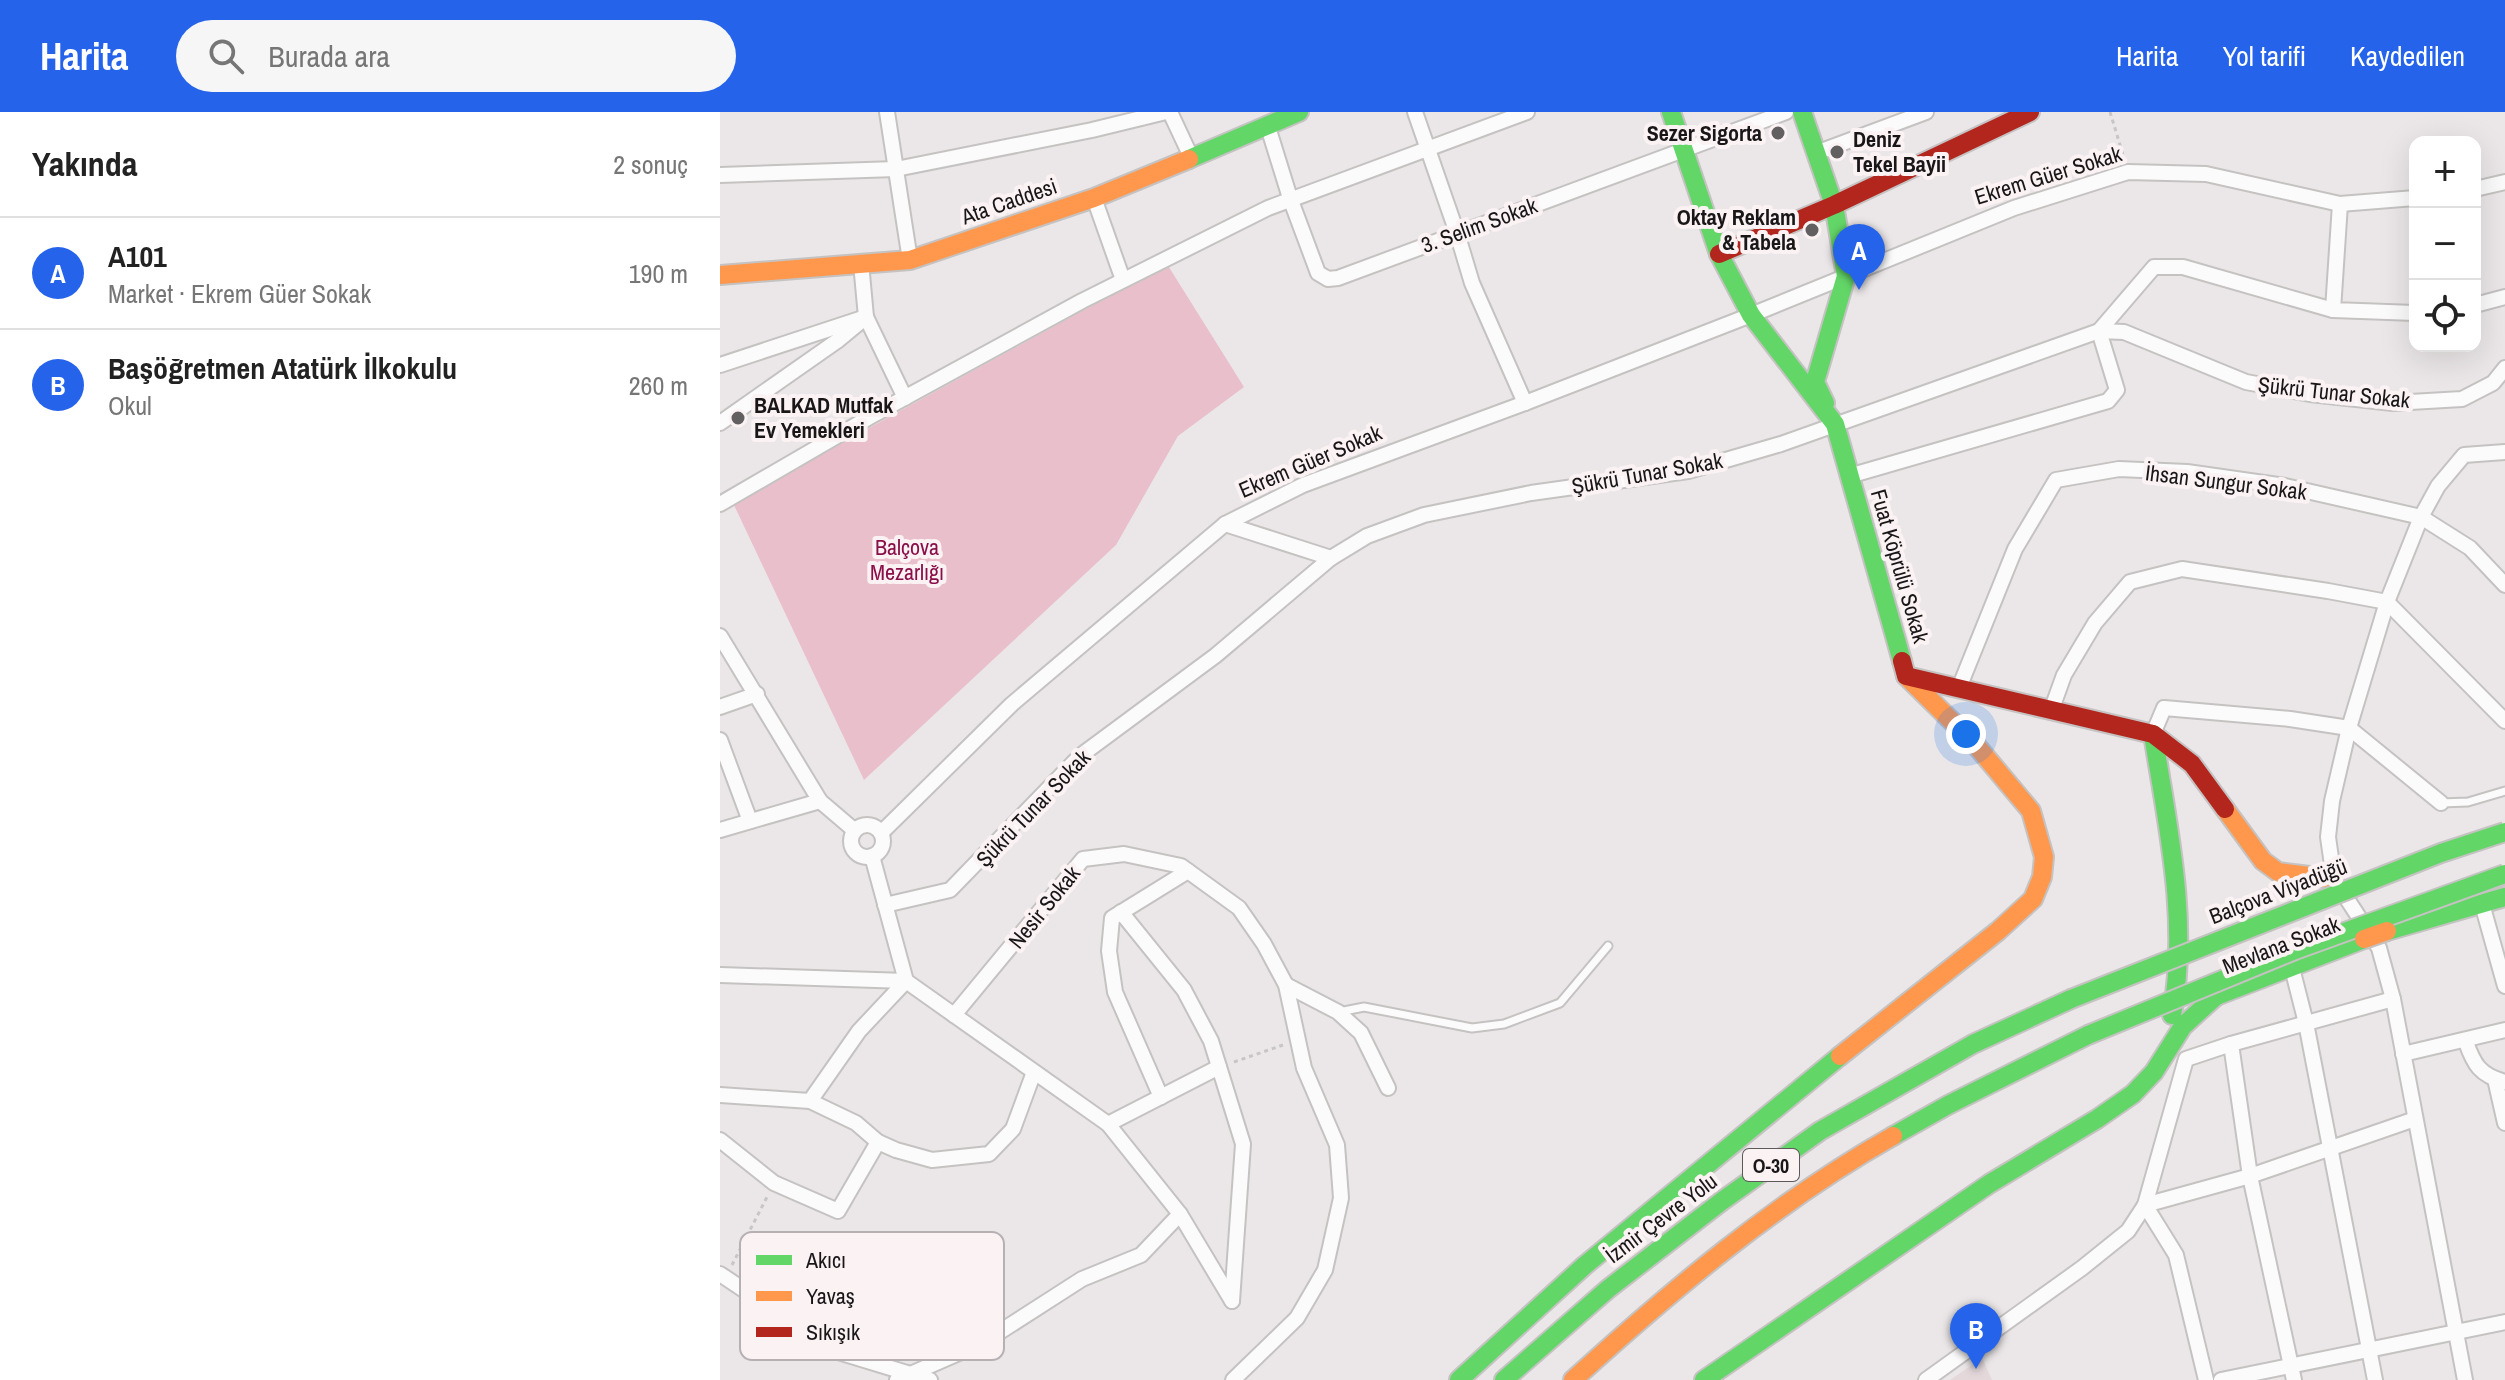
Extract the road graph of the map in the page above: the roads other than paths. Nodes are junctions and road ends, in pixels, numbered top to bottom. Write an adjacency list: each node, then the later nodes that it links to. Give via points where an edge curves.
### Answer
1 (887, 112): 16 (street)
2 (1168, 112): 15 (street); 16 (street)
3 (1299, 112): 11 (main road, Ata Caddesi)
4 (1415, 112): 13 (street)
5 (1527, 112): 13 (street)
6 (1671, 112): 12 (main road, Fuat Köprülü Sokak)
7 (1786, 112): 12 (street, 3. Selim Sokak)
8 (1802, 112): 14 (main road)
9 (1926, 112): 14 (street)
10 (2030, 112): 24 (main road)
11 (1268, 127): 15 (main road, Ata Caddesi); 21 (street, 3. Selim Sokak)
12 (1684, 149): 25 (street, 3. Selim Sokak); 26 (main road, Fuat Köprülü Sokak)
13 (1427, 151): 21 (street); 25 (street)
14 (1816, 153): 24 (main road)
15 (1192, 159): 20 (main road, Ata Caddesi)
16 (896, 169): 17 (street); 27 (street)
17 (720, 175)
18 (2505, 182): 19 (street)
19 (2481, 188)
20 (1094, 198): 27 (main road, Ata Caddesi); 31 (street)
21 (1290, 198): 25 (street, 3. Selim Sokak, via 1318,273 1328,279); 31 (street)
22 (2409, 198): 23 (street, Ekrem Güer Sokak)
23 (2340, 204): 30 (street, Ekrem Güer Sokak, via 2206,174 2128,172 2014,208); 34 (street)
24 (1834, 205): 26 (main road); 30 (main road)
25 (1457, 233): 42 (street, via 1472,283)
26 (1719, 254): 36 (main road, Fuat Köprülü Sokak)
27 (910, 260): 28 (main road, Ata Caddesi)
28 (861, 263): 29 (main road, Ata Caddesi); 37 (street)
29 (721, 272)
30 (1846, 276): 36 (street, Ekrem Güer Sokak); 44 (main road, via 1815,382)
31 (1123, 280): 41 (street)
32 (2505, 297): 33 (street)
33 (2481, 303)
34 (2333, 310): 35 (street); 38 (street, via 2183,267 2154,267)
35 (2409, 313)
36 (1751, 315): 42 (street, Ekrem Güer Sokak); 44 (main road, Fuat Köprülü Sokak)
37 (866, 317): 39 (street); 41 (street); 43 (street)
38 (2099, 331): 40 (street, Şükrü Tunar Sokak, via 2124,332 2246,382 2393,403 2462,399 2493,383); 44 (street, Şükrü Tunar Sokak); 46 (street, via 2117,390 2108,401)
39 (720, 365)
40 (2505, 368)
41 (905, 398): 47 (street)
42 (1525, 403): 49 (street, Ekrem Güer Sokak, via 1303,485)
43 (720, 423)
44 (1835, 424): 46 (main road, Fuat Köprülü Sokak); 50 (street, Şükrü Tunar Sokak, via 1688,471 1531,493 1424,515 1367,536)
45 (2505, 452): 48 (street, via 2464,455)
46 (1849, 476): 54 (main road, Fuat Köprülü Sokak)
47 (720, 504)
48 (2421, 517): 51 (street, İhsan Sungur Sokak, via 2470,548); 52 (street); 55 (street, İhsan Sungur Sokak, via 2285,486 2187,472 2119,469 2056,480 2015,549)
49 (1225, 524): 50 (street); 70 (street, Ekrem Güer Sokak, via 1012,704)
50 (1331, 558): 77 (street, Şükrü Tunar Sokak, via 1215,656 1080,756 950,890)
51 (2505, 585)
52 (2387, 602): 58 (street, via 2182,569 2130,582 2095,623 2064,675); 59 (street); 60 (street)
53 (720, 636): 56 (street)
54 (1906, 676): 55 (main road, Fuat Köprülü Sokak); 123 (main road, via 1975,744 2031,811 2044,857 2033,899 1596,1256)
55 (1959, 688): 58 (main road, Fuat Köprülü Sokak)
56 (757, 694): 57 (street); 64 (street)
57 (720, 707)
58 (2051, 711): 61 (main road, Fuat Köprülü Sokak)
59 (2505, 721)
60 (2349, 728): 61 (street, via 2164,708); 65 (street); 74 (street, via 2328,837)
61 (2153, 734): 74 (main road, Fuat Köprülü Sokak, via 2192,764 2263,861 2278,872); 94 (main road, via 2179,910 2179,971)
62 (720, 740): 66 (street)
63 (2505, 791): 65 (lane)
64 (820, 801): 66 (street); 68 (street)
65 (2441, 803)
66 (750, 821): 67 (street)
67 (720, 830)
68 (854, 830): 70 (street, via 868,825); 71 (street, via 853,850)
69 (2505, 832): 85 (main road, Balçova Viyadüğü / O-30, bridge)
70 (881, 833): 71 (street, via 881,849)
71 (872, 856): 77 (street)
72 (1188, 871): 78 (street); 83 (street, Nesir Sokak, via 1239,908); 88 (street, Nesir Sokak, via 1124,854 1083,859)
73 (2505, 874): 125 (main road, O-30, bridge, via 2211,981 1948,1105 1838,1167 1666,1296)
74 (2334, 879): 86 (street, via 2379,948)
75 (2505, 897): 76 (main road, Mevlana Sokak)
76 (2482, 904): 80 (main road, Mevlana Sokak, bridge, via 2387,931); 84 (street)
77 (885, 905): 82 (street)
78 (1121, 912): 95 (street, via 1184,990); 100 (street, via 1112,918 1109,951 1115,992)
79 (1608, 946): 87 (lane, via 1560,1003 1504,1024 1472,1028 1364,1007)
80 (2292, 968): 89 (street); 94 (main road, Mevlana Sokak, via 2216,996 2183,1026)
81 (720, 975): 82 (street)
82 (906, 981): 88 (street); 101 (street, via 859,1031)
83 (1286, 985): 87 (street); 122 (street, Nesir Sokak, via 1304,1068 1337,1145 1341,1198 1325,1270 1297,1318)
84 (2505, 986)
85 (2071, 999): 124 (main road, İzmir Çevre Yolu / O-30, via 1973,1044 1820,1131 1608,1289)
86 (2393, 999): 89 (street); 93 (street)
87 (1338, 1012): 98 (street, via 1361,1033)
88 (954, 1015): 96 (street)
89 (2306, 1023): 92 (street); 107 (street)
90 (2505, 1030): 91 (street)
91 (2466, 1042): 93 (street); 97 (street, via 2474,1065)
92 (2231, 1044): 108 (street); 109 (street, via 2186,1059)
93 (2403, 1054): 102 (street)
94 (2162, 1058): 126 (main road, via 2133,1094 1989,1184)
95 (1219, 1067): 100 (street); 110 (street, via 1243,1144 1232,1301)
96 (1034, 1072): 104 (street); 106 (street, via 1013,1129 989,1154 932,1160)
97 (2500, 1080): 103 (street)
98 (1388, 1088)
99 (720, 1095): 101 (street)
100 (1161, 1097): 104 (street)
101 (810, 1101): 106 (street, via 856,1123)
102 (2415, 1119): 107 (street); 115 (street)
103 (2505, 1123)
104 (1108, 1124): 110 (street)
105 (720, 1140): 106 (street, via 774,1183 838,1211)
106 (878, 1142)
107 (2329, 1149): 108 (street); 116 (street)
108 (2250, 1176): 109 (street); 119 (street)
109 (2145, 1205): 127 (street, via 2128,1231 2082,1268); 128 (street, via 2176,1255)
110 (1180, 1214): 114 (street, via 1141,1255 1082,1279)
111 (723, 1276): 112 (street)
112 (740, 1287)
113 (2505, 1322): 115 (street)
114 (1004, 1329)
115 (2457, 1333): 116 (street); 132 (street)
116 (2369, 1349): 119 (street); 131 (street)
117 (857, 1360): 120 (street)
118 (943, 1360): 120 (street)
119 (2291, 1364): 129 (street); 130 (street)
120 (904, 1377): 121 (street)
121 (930, 1380)
122 (1233, 1380)
123 (1459, 1380)
124 (1504, 1380)
125 (1573, 1380)
126 (1704, 1380)
127 (1926, 1380)
128 (2206, 1380)
129 (2221, 1380)
130 (2294, 1380)
131 (2375, 1380)
132 (2465, 1380)

